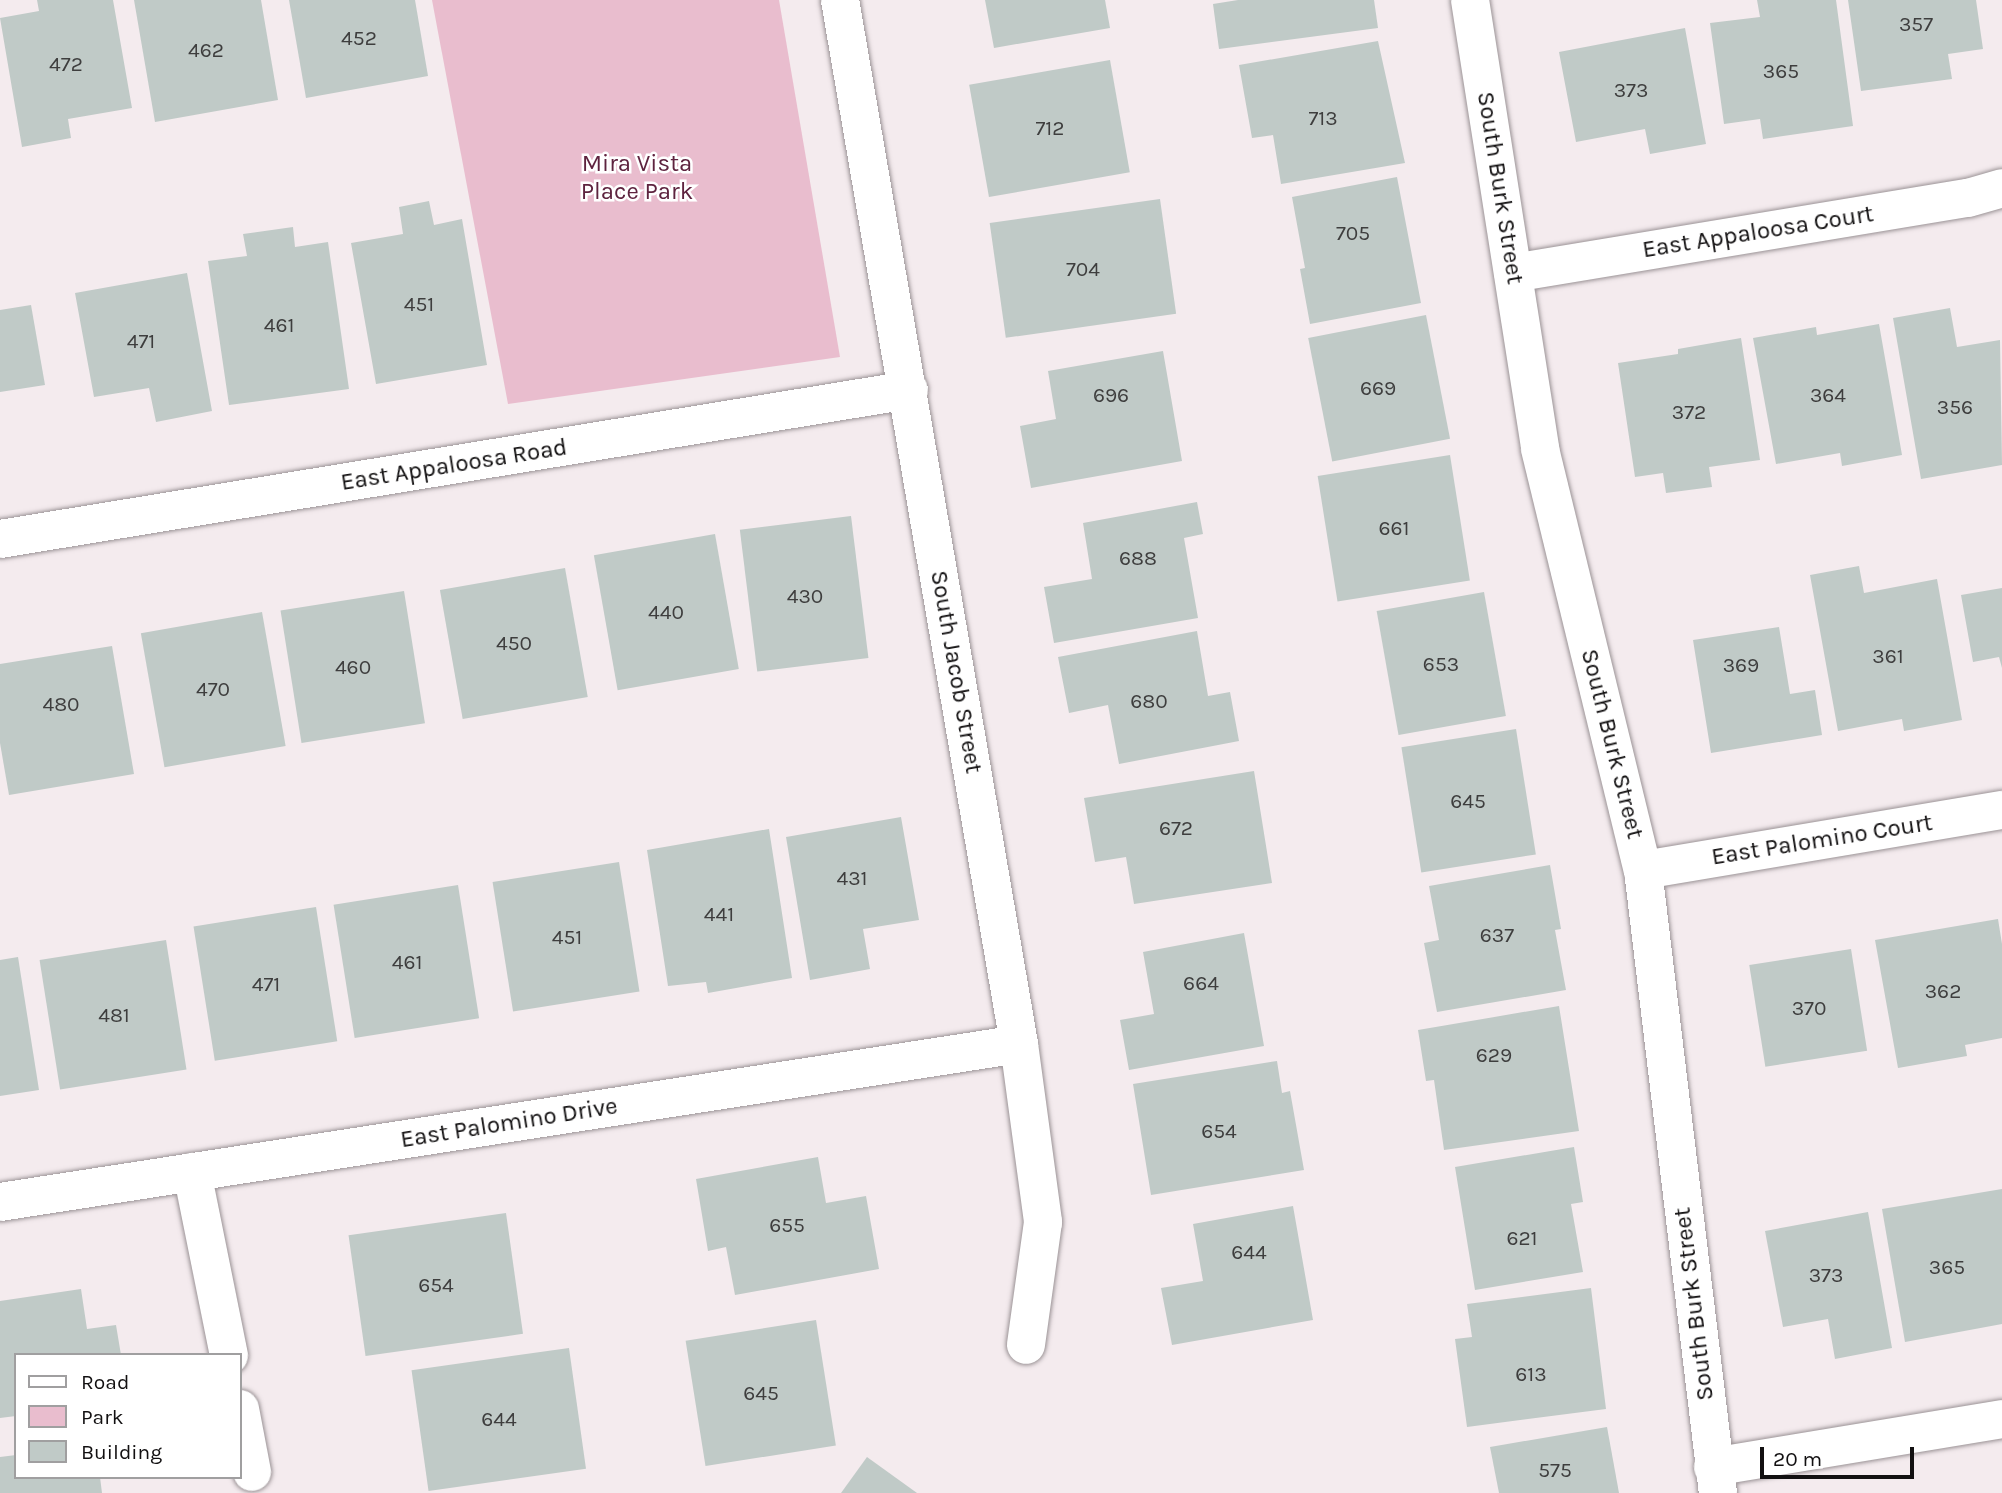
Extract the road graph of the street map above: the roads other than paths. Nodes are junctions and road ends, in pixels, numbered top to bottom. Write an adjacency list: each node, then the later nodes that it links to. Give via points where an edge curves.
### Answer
1 (840, 0): 5 (street, South Jacob Street)
2 (1470, 0): 4 (street, South Burk Street)
3 (2002, 188): 4 (street, East Appaloosa Court, via 1968,198)
4 (1513, 273): 8 (street, South Burk Street, via 1540,449)
5 (909, 390): 6 (street, East Appaloosa Road); 9 (street, South Jacob Street)
6 (0, 539)
7 (2002, 810): 8 (street, East Palomino Court)
8 (1643, 870): 17 (street, South Burk Street)
9 (1018, 1044): 10 (street, East Palomino Drive); 12 (street, South Jacob Street, via 1043,1222)
10 (192, 1172): 11 (street, East Palomino Drive); 13 (street)
11 (0, 1202)
12 (1026, 1345)
13 (229, 1353)
14 (2002, 1419): 17 (street)
15 (242, 1420): 16 (street)
16 (252, 1472)
17 (1715, 1480)

